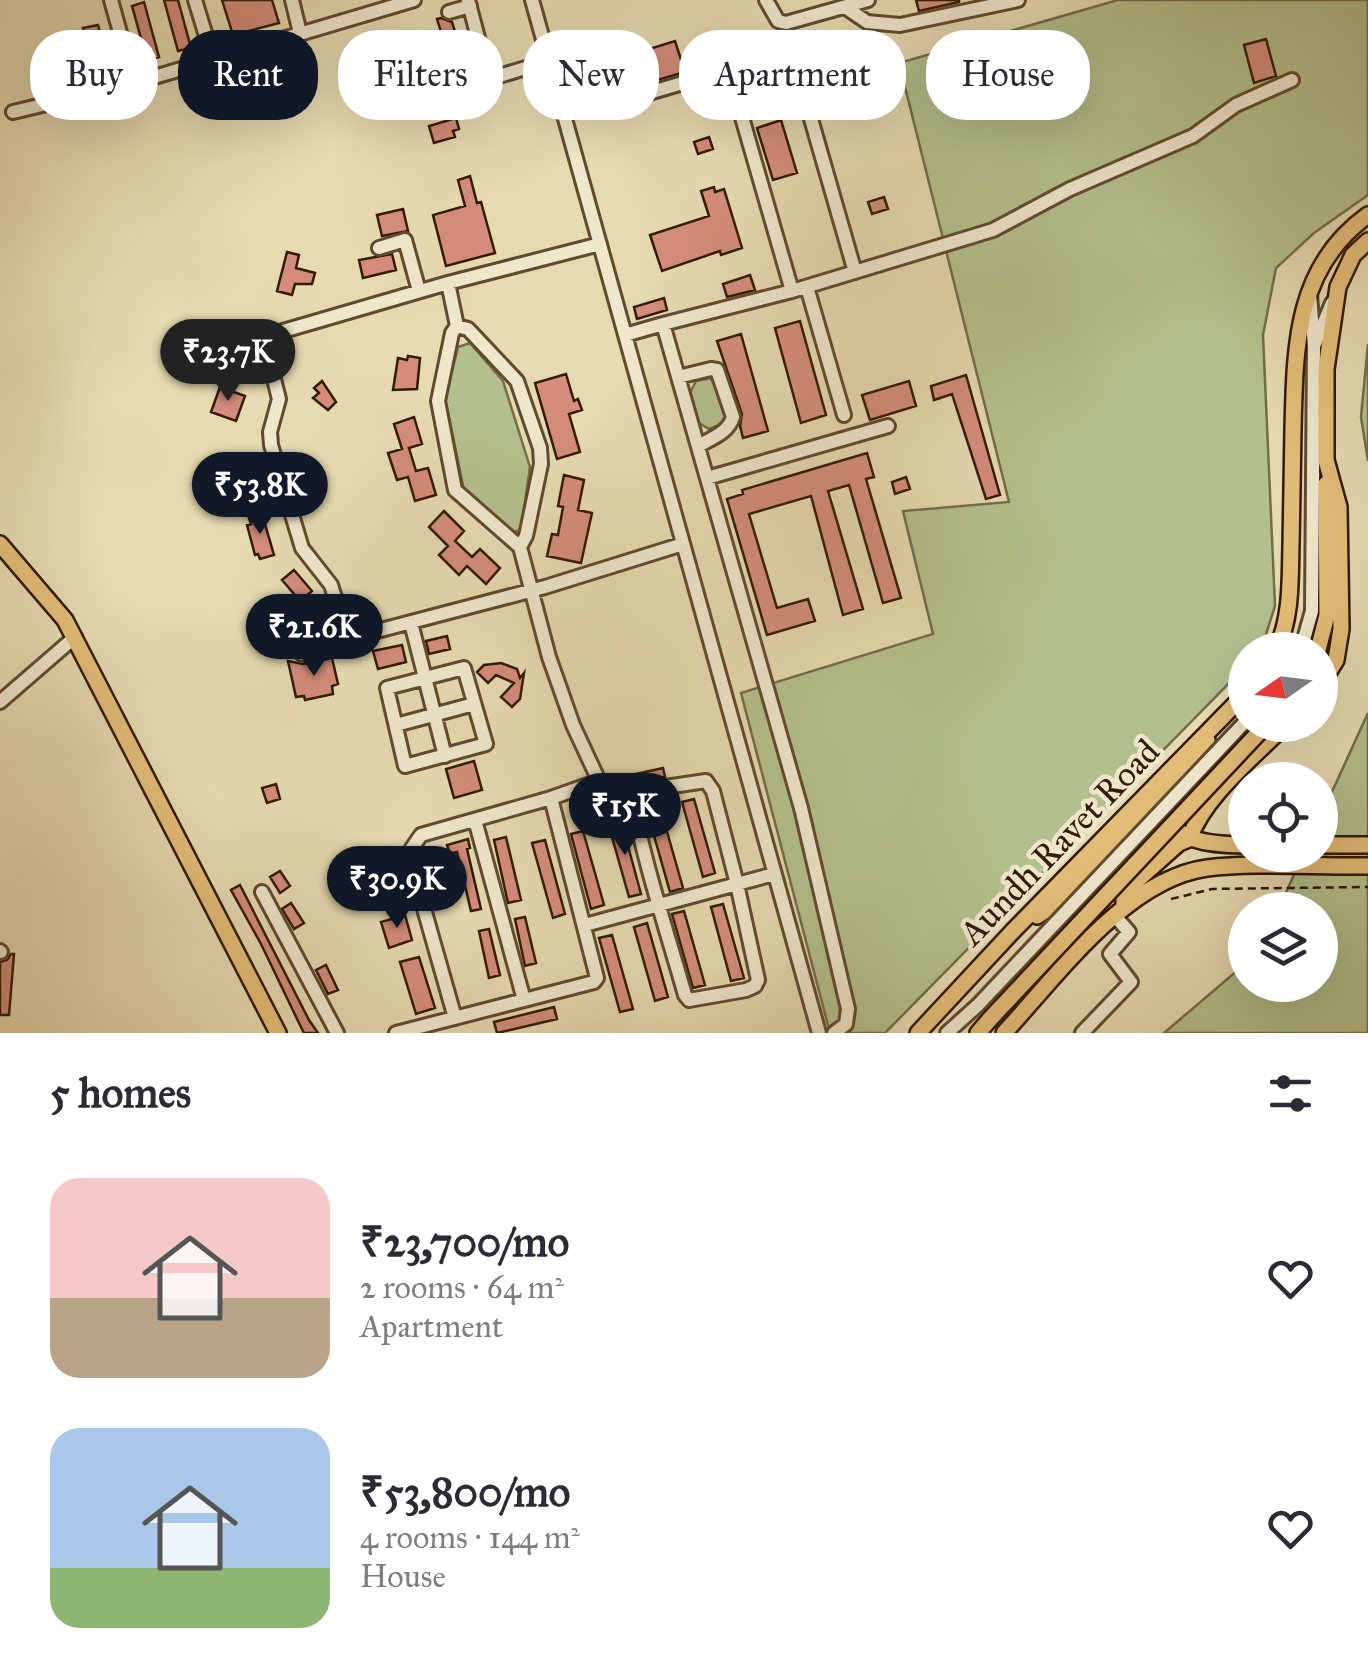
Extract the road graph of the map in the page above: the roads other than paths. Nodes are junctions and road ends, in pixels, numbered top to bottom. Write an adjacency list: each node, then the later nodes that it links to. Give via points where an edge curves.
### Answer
1 (112, 0): 13 (street)
2 (195, 0): 14 (street)
3 (292, 0): 15 (street)
4 (414, 0): 10 (street)
5 (532, 0): 18 (street)
6 (766, 0): 11 (street, via 786,24)
7 (868, 0): 11 (street)
8 (1018, 0): 11 (street, via 900,25 867,22)
9 (469, 3): 12 (street); 17 (street)
10 (364, 7): 16 (street)
11 (844, 7)
12 (449, 12)
13 (120, 30)
14 (204, 30)
15 (299, 30)
16 (307, 30)
17 (476, 30)
18 (540, 30)
19 (1292, 80): 29 (street, via 1236,105 1193,136 993,230)
20 (659, 91): 33 (street, via 712,76 729,85)
21 (30, 108): 22 (street)
22 (13, 112)
23 (565, 120): 27 (street)
24 (811, 120): 29 (street)
25 (1368, 215): 32 (main road, via 1325,257)
26 (1368, 241): 31 (main road)
27 (600, 244): 30 (street); 37 (street)
28 (378, 248): 34 (street, via 405,240)
29 (854, 272): 33 (street)
30 (448, 283): 34 (street); 36 (street)
31 (1338, 287): 38 (street); 43 (main road, via 1326,370)
32 (1310, 288): 38 (street); 51 (main road, via 1294,365)
33 (799, 289): 35 (street); 40 (street)
34 (419, 291): 54 (street, via 272,332 264,340 278,399 270,432 295,531 331,585)
35 (663, 324): 37 (street); 39 (street)
36 (457, 326): 48 (street, via 438,401 456,490); 48 (street, via 468,329 516,380 540,448)
37 (625, 336): 47 (street)
38 (1314, 347): 45 (street)
39 (678, 377): 42 (street); 42 (street, via 717,370 733,417 729,428)
40 (844, 415)
41 (888, 426): 44 (street)
42 (698, 446): 44 (street)
43 (1326, 460): 45 (main road); 56 (main road, via 1338,507)
44 (707, 478): 92 (street, via 801,808 844,992 848,1019)
45 (1319, 525): 52 (street); 53 (main road)
46 (0, 544): 55 (main road)
47 (683, 544): 49 (street); 79 (street)
48 (520, 548): 49 (street)
49 (532, 590): 50 (street); 69 (street, via 561,691)
50 (412, 622): 54 (street); 58 (street)
51 (1282, 632)
52 (1306, 632)
53 (1323, 632)
54 (350, 636): 57 (street, via 342,646)
55 (75, 637): 59 (street); 88 (main road)
56 (1338, 648)
57 (302, 654)
58 (426, 678): 60 (street, via 464,668); 62 (street); 63 (street, via 387,688)
59 (0, 702)
60 (474, 704): 62 (street); 68 (street, via 486,744)
61 (1228, 712): 64 (main road, Aundh Ravet Road)
62 (435, 714): 63 (street); 68 (street)
63 (396, 724): 68 (street, via 405,766)
64 (1214, 727): 72 (main road, via 1196,764); 85 (main road, Aundh Ravet Road)
65 (1228, 740): 94 (street, bridge)
66 (1250, 742): 95 (main road, bridge)
67 (1269, 742): 74 (main road, via 1220,792)
68 (446, 756)
69 (599, 781): 70 (street); 71 (street)
70 (631, 792): 80 (street, via 699,780 710,784); 82 (street)
71 (551, 798): 73 (street); 84 (street)
72 (1149, 812): 74 (main road); 85 (main road, via 1062,900)
73 (475, 820): 86 (street); 87 (street, via 421,835 412,848 413,874)
74 (1189, 840): 75 (main road); 83 (main road, via 1124,892)
75 (1228, 844)
76 (1338, 845): 77 (main road)
77 (1368, 845)
78 (1368, 866): 83 (main road, via 1208,868 1160,881)
79 (774, 874): 80 (street); 91 (street)
80 (737, 884): 82 (street); 82 (street, via 758,972 755,986 746,990 688,1000)
81 (262, 892): 89 (street)
82 (660, 904): 84 (street)
83 (1119, 911): 96 (main road); 97 (street, via 1129,932 1110,954 1131,982)
84 (585, 925): 86 (street, via 594,982)
85 (1012, 932): 93 (main road, Aundh Ravet Road)
86 (524, 1000): 87 (street)
87 (455, 1018): 90 (street)
88 (278, 1033)
89 (337, 1033)
90 (396, 1033)
91 (819, 1033)
92 (834, 1033)
93 (918, 1033)
94 (947, 1033)
95 (978, 1033)
96 (1004, 1033)
97 (1082, 1033)

